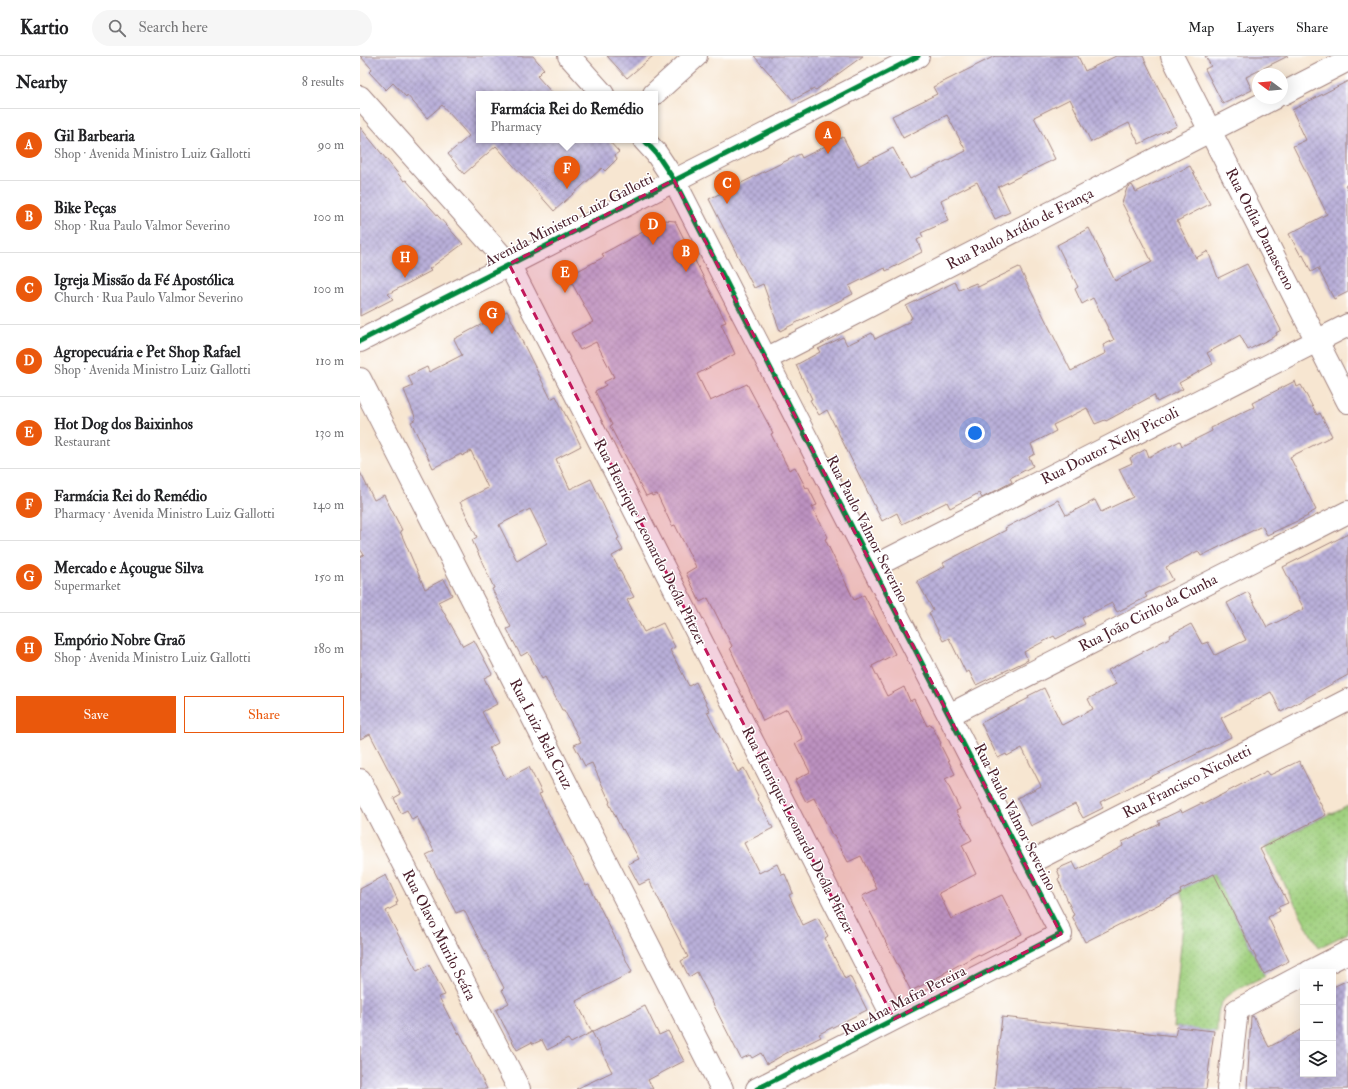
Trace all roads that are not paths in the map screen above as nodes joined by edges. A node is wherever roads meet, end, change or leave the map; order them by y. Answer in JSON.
{"nodes":[{"id":1,"x":569,"y":56,"type":"edge"},
{"id":2,"x":696,"y":56,"type":"edge"},
{"id":3,"x":918,"y":56,"type":"edge"},
{"id":4,"x":1172,"y":56,"type":"edge"},
{"id":5,"x":1348,"y":60,"type":"edge"},
{"id":6,"x":600,"y":91,"type":"edge"},
{"id":7,"x":657,"y":91,"type":"edge"},
{"id":8,"x":1288,"y":91,"type":"edge"},
{"id":9,"x":360,"y":96,"type":"edge"},
{"id":10,"x":1262,"y":104,"type":"edge"},
{"id":11,"x":1210,"y":131,"type":"junction"},
{"id":12,"x":647,"y":143,"type":"edge"},
{"id":13,"x":674,"y":180,"type":"junction"},
{"id":14,"x":508,"y":264,"type":"junction"},
{"id":15,"x":1348,"y":325,"type":"edge"},
{"id":16,"x":360,"y":341,"type":"edge"},
{"id":17,"x":1317,"y":341,"type":"junction"},
{"id":18,"x":766,"y":359,"type":"junction"},
{"id":19,"x":360,"y":379,"type":"edge"},
{"id":20,"x":1348,"y":402,"type":"edge"},
{"id":21,"x":1348,"y":512,"type":"edge"},
{"id":22,"x":873,"y":567,"type":"junction"},
{"id":23,"x":1348,"y":700,"type":"edge"},
{"id":24,"x":949,"y":715,"type":"junction"},
{"id":25,"x":360,"y":780,"type":"edge"},
{"id":26,"x":1026,"y":865,"type":"junction"},
{"id":27,"x":1061,"y":934,"type":"joint"},
{"id":28,"x":1348,"y":952,"type":"edge"},
{"id":29,"x":1315,"y":969,"type":"edge"},
{"id":30,"x":1300,"y":977,"type":"edge"},
{"id":31,"x":894,"y":1019,"type":"junction"},
{"id":32,"x":519,"y":1089,"type":"edge"},
{"id":33,"x":722,"y":1089,"type":"edge"},
{"id":34,"x":757,"y":1089,"type":"edge"},
{"id":35,"x":1228,"y":1089,"type":"edge"}],
"edges":[{"from":1,"to":6,"type":"street"},
{"from":2,"to":7,"type":"street"},
{"from":3,"to":13,"type":"street","name":"Avenida Ministro Luiz Gallotti"},
{"from":4,"to":11,"type":"street","name":"Rua Otília Damasceno"},
{"from":5,"to":8,"type":"street"},
{"from":9,"to":14,"type":"street","name":"Rua Henrique Leonardo Deóla Pfitzer"},
{"from":10,"to":11,"type":"street","name":"Rua Paulo Arídio de França"},
{"from":11,"to":17,"type":"street","name":"Rua Otília Damasceno"},
{"from":11,"to":18,"type":"street","name":"Rua Paulo Arídio de França"},
{"from":12,"to":13,"type":"street","name":"Rua Paulo Valmor Severino"},
{"from":13,"to":14,"type":"street","name":"Avenida Ministro Luiz Gallotti"},
{"from":13,"to":18,"type":"street","name":"Rua Paulo Valmor Severino"},
{"from":14,"to":16,"type":"street","name":"Avenida Ministro Luiz Gallotti"},
{"from":14,"to":31,"type":"street","name":"Rua Henrique Leonardo Deóla Pfitzer"},
{"from":15,"to":17,"type":"street","name":"Rua Doutor Nelly Piccoli"},
{"from":17,"to":20,"type":"street","name":"Rua Otília Damasceno"},
{"from":17,"to":22,"type":"street","name":"Rua Doutor Nelly Piccoli"},
{"from":18,"to":22,"type":"street","name":"Rua Paulo Valmor Severino"},
{"from":19,"to":33,"type":"street","name":"Rua Luiz Bela Cruz"},
{"from":21,"to":24,"type":"street","name":"Rua João Cirilo da Cunha"},
{"from":22,"to":24,"type":"street","name":"Rua Paulo Valmor Severino"},
{"from":23,"to":26,"type":"street","name":"Rua Francisco Nicoletti"},
{"from":24,"to":26,"type":"street","name":"Rua Paulo Valmor Severino"},
{"from":25,"to":32,"type":"street","name":"Rua Olavo Murilo Seára"},
{"from":26,"to":27,"type":"street","name":"Rua Paulo Valmor Severino"},
{"from":27,"to":31,"type":"street","name":"Rua Ana Mafra Pereira"},
{"from":28,"to":29,"type":"street"},
{"from":30,"to":35,"type":"street"},
{"from":31,"to":34,"type":"street","name":"Rua Ana Mafra Pereira"}]}
